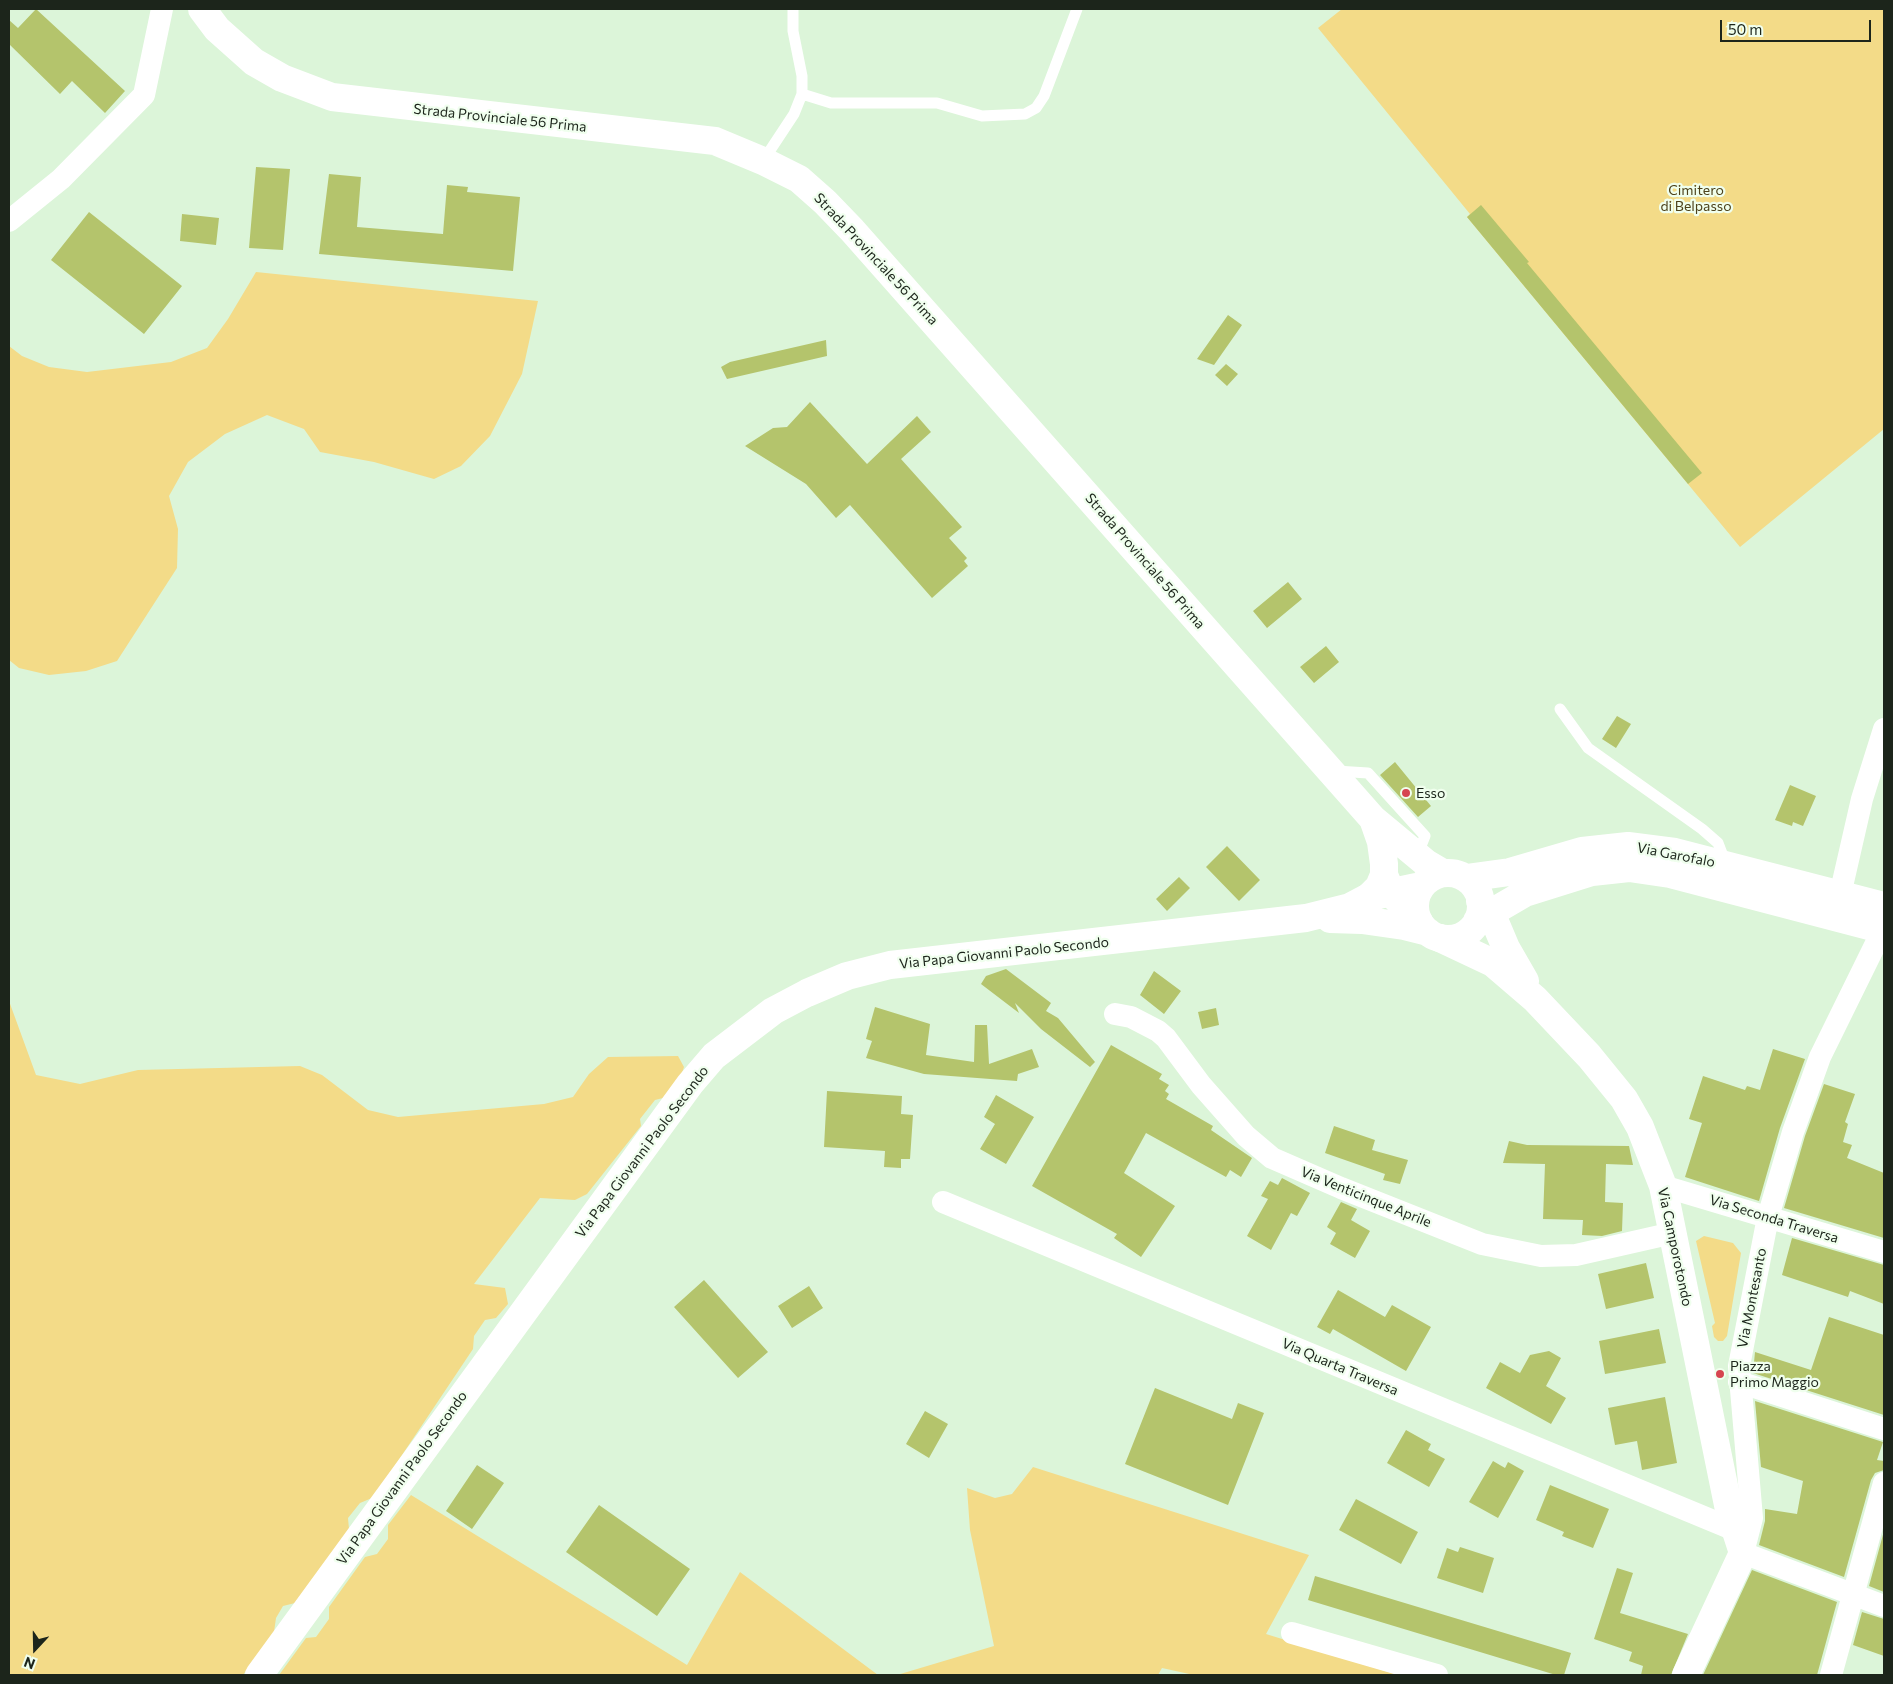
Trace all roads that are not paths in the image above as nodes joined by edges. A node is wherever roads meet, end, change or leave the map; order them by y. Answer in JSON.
{"nodes":[{"id":1,"x":162,"y":9,"type":"edge"},
{"id":2,"x":202,"y":9,"type":"edge"},
{"id":3,"x":793,"y":9,"type":"edge"},
{"id":4,"x":1077,"y":9,"type":"edge"},
{"id":5,"x":802,"y":94,"type":"junction"},
{"id":6,"x":763,"y":161,"type":"junction"},
{"id":7,"x":9,"y":220,"type":"edge"},
{"id":8,"x":1560,"y":709,"type":"dead end"},
{"id":9,"x":1884,"y":729,"type":"edge"},
{"id":10,"x":1330,"y":771,"type":"junction"},
{"id":11,"x":1373,"y":819,"type":"junction"},
{"id":12,"x":1417,"y":856,"type":"junction"},
{"id":13,"x":1727,"y":865,"type":"junction"},
{"id":14,"x":1443,"y":879,"type":"junction"},
{"id":15,"x":1382,"y":889,"type":"junction"},
{"id":16,"x":1524,"y":893,"type":"junction"},
{"id":17,"x":1840,"y":895,"type":"junction"},
{"id":18,"x":1482,"y":911,"type":"junction"},
{"id":19,"x":1306,"y":918,"type":"junction"},
{"id":20,"x":1884,"y":922,"type":"edge"},
{"id":21,"x":1429,"y":931,"type":"junction"},
{"id":22,"x":1506,"y":948,"type":"junction"},
{"id":23,"x":1535,"y":999,"type":"junction"},
{"id":24,"x":1115,"y":1014,"type":"dead end"},
{"id":25,"x":1664,"y":1186,"type":"junction"},
{"id":26,"x":944,"y":1202,"type":"dead end"},
{"id":27,"x":1768,"y":1217,"type":"junction"},
{"id":28,"x":1673,"y":1233,"type":"junction"},
{"id":29,"x":1884,"y":1252,"type":"edge"},
{"id":30,"x":1739,"y":1382,"type":"junction"},
{"id":31,"x":1884,"y":1429,"type":"edge"},
{"id":32,"x":1884,"y":1484,"type":"edge"},
{"id":33,"x":1742,"y":1540,"type":"junction"},
{"id":34,"x":1853,"y":1594,"type":"junction"},
{"id":35,"x":1884,"y":1606,"type":"edge"},
{"id":36,"x":1292,"y":1633,"type":"dead end"},
{"id":37,"x":259,"y":1675,"type":"edge"},
{"id":38,"x":1437,"y":1675,"type":"edge"},
{"id":39,"x":1686,"y":1675,"type":"edge"},
{"id":40,"x":1831,"y":1675,"type":"edge"}],
"edges":[{"from":1,"to":7,"type":"street"},
{"from":2,"to":6,"type":"street","name":"Strada Provinciale 56 Prima"},
{"from":3,"to":5,"type":"lane"},
{"from":4,"to":5,"type":"lane"},
{"from":5,"to":6,"type":"lane"},
{"from":6,"to":10,"type":"street","name":"Strada Provinciale 56 Prima"},
{"from":8,"to":13,"type":"lane"},
{"from":9,"to":17,"type":"street"},
{"from":10,"to":11,"type":"street","name":"Strada Provinciale 56 Prima"},
{"from":10,"to":12,"type":"lane"},
{"from":11,"to":12,"type":"street"},
{"from":11,"to":15,"type":"street"},
{"from":12,"to":14,"type":"street"},
{"from":13,"to":14,"type":"street","name":"Via Garofalo"},
{"from":13,"to":17,"type":"street","name":"Via Garofalo"},
{"from":14,"to":15,"type":"street","name":"Via Garofalo"},
{"from":14,"to":18,"type":"street"},
{"from":14,"to":21,"type":"street"},
{"from":15,"to":19,"type":"street","name":"Via Garofalo"},
{"from":15,"to":21,"type":"street"},
{"from":16,"to":18,"type":"street","name":"Via Garofalo"},
{"from":16,"to":20,"type":"street","name":"Via Garofalo"},
{"from":16,"to":22,"type":"street"},
{"from":17,"to":20,"type":"street","name":"Via Garofalo"},
{"from":18,"to":21,"type":"street"},
{"from":18,"to":22,"type":"street"},
{"from":19,"to":21,"type":"street"},
{"from":19,"to":37,"type":"street","name":"Via Papa Giovanni Paolo Secondo"},
{"from":20,"to":27,"type":"street","name":"Via Montesanto"},
{"from":21,"to":23,"type":"street"},
{"from":22,"to":23,"type":"street"},
{"from":23,"to":25,"type":"street","name":"Via Camporotondo"},
{"from":24,"to":28,"type":"street","name":"Via Venticinque Aprile"},
{"from":25,"to":27,"type":"street","name":"Via Seconda Traversa"},
{"from":25,"to":28,"type":"street","name":"Via Camporotondo"},
{"from":26,"to":33,"type":"street","name":"Via Quarta Traversa"},
{"from":27,"to":29,"type":"street","name":"Via Seconda Traversa"},
{"from":27,"to":30,"type":"street","name":"Via Montesanto"},
{"from":28,"to":33,"type":"street","name":"Via Camporotondo"},
{"from":30,"to":31,"type":"street"},
{"from":30,"to":33,"type":"street","name":"Via Montesanto"},
{"from":32,"to":34,"type":"street"},
{"from":33,"to":34,"type":"street","name":"Via Quarta Traversa"},
{"from":33,"to":39,"type":"street","name":"Via Montesanto"},
{"from":34,"to":35,"type":"street","name":"Via Quarta Traversa"},
{"from":34,"to":40,"type":"street"},
{"from":36,"to":38,"type":"street"}]}
